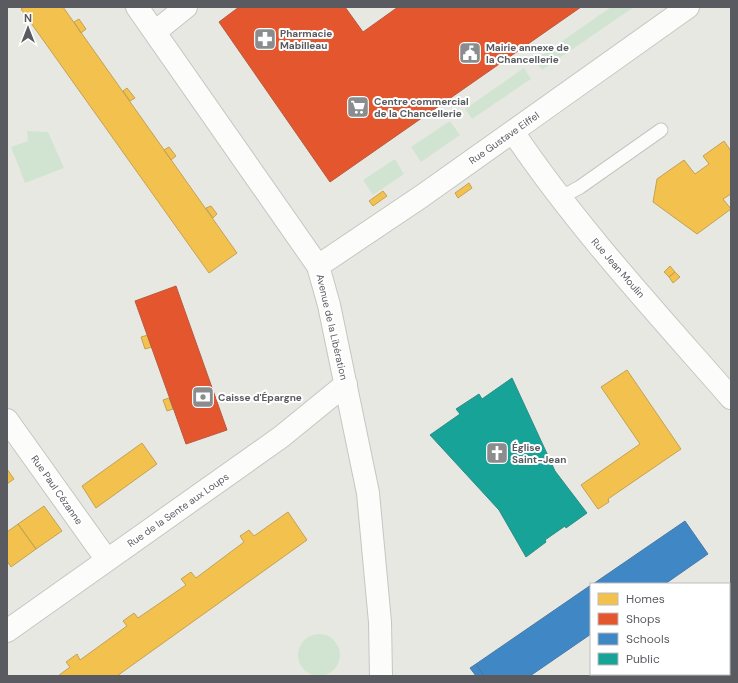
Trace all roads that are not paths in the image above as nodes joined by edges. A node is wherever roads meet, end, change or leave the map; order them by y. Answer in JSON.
{"nodes":[{"id":1,"x":137,"y":7,"type":"edge"},
{"id":2,"x":186,"y":7,"type":"edge"},
{"id":3,"x":688,"y":7,"type":"edge"},
{"id":4,"x":155,"y":32,"type":"junction"},
{"id":5,"x":661,"y":130,"type":"dead end"},
{"id":6,"x":513,"y":132,"type":"junction"},
{"id":7,"x":560,"y":198,"type":"junction"},
{"id":8,"x":318,"y":266,"type":"junction"},
{"id":9,"x":346,"y":384,"type":"junction"},
{"id":10,"x":731,"y":398,"type":"edge"},
{"id":11,"x":7,"y":420,"type":"edge"},
{"id":12,"x":107,"y":560,"type":"junction"},
{"id":13,"x":7,"y":631,"type":"edge"},
{"id":14,"x":381,"y":676,"type":"edge"}],
"edges":[{"from":1,"to":4,"type":"street","name":"Avenue de la Libération"},
{"from":2,"to":4,"type":"street"},
{"from":3,"to":6,"type":"street","name":"Rue Gustave Eiffel"},
{"from":4,"to":8,"type":"street","name":"Avenue de la Libération"},
{"from":5,"to":7,"type":"lane"},
{"from":6,"to":7,"type":"street","name":"Rue Jean Moulin"},
{"from":6,"to":8,"type":"street","name":"Rue Gustave Eiffel"},
{"from":7,"to":10,"type":"street","name":"Rue Jean Moulin"},
{"from":8,"to":9,"type":"street","name":"Avenue de la Libération"},
{"from":9,"to":12,"type":"street","name":"Rue de la Sente aux Loups"},
{"from":9,"to":14,"type":"street","name":"Avenue de la Libération"},
{"from":11,"to":12,"type":"street","name":"Rue Paul Cézanne"},
{"from":12,"to":13,"type":"street","name":"Rue de la Sente aux Loups"}]}
